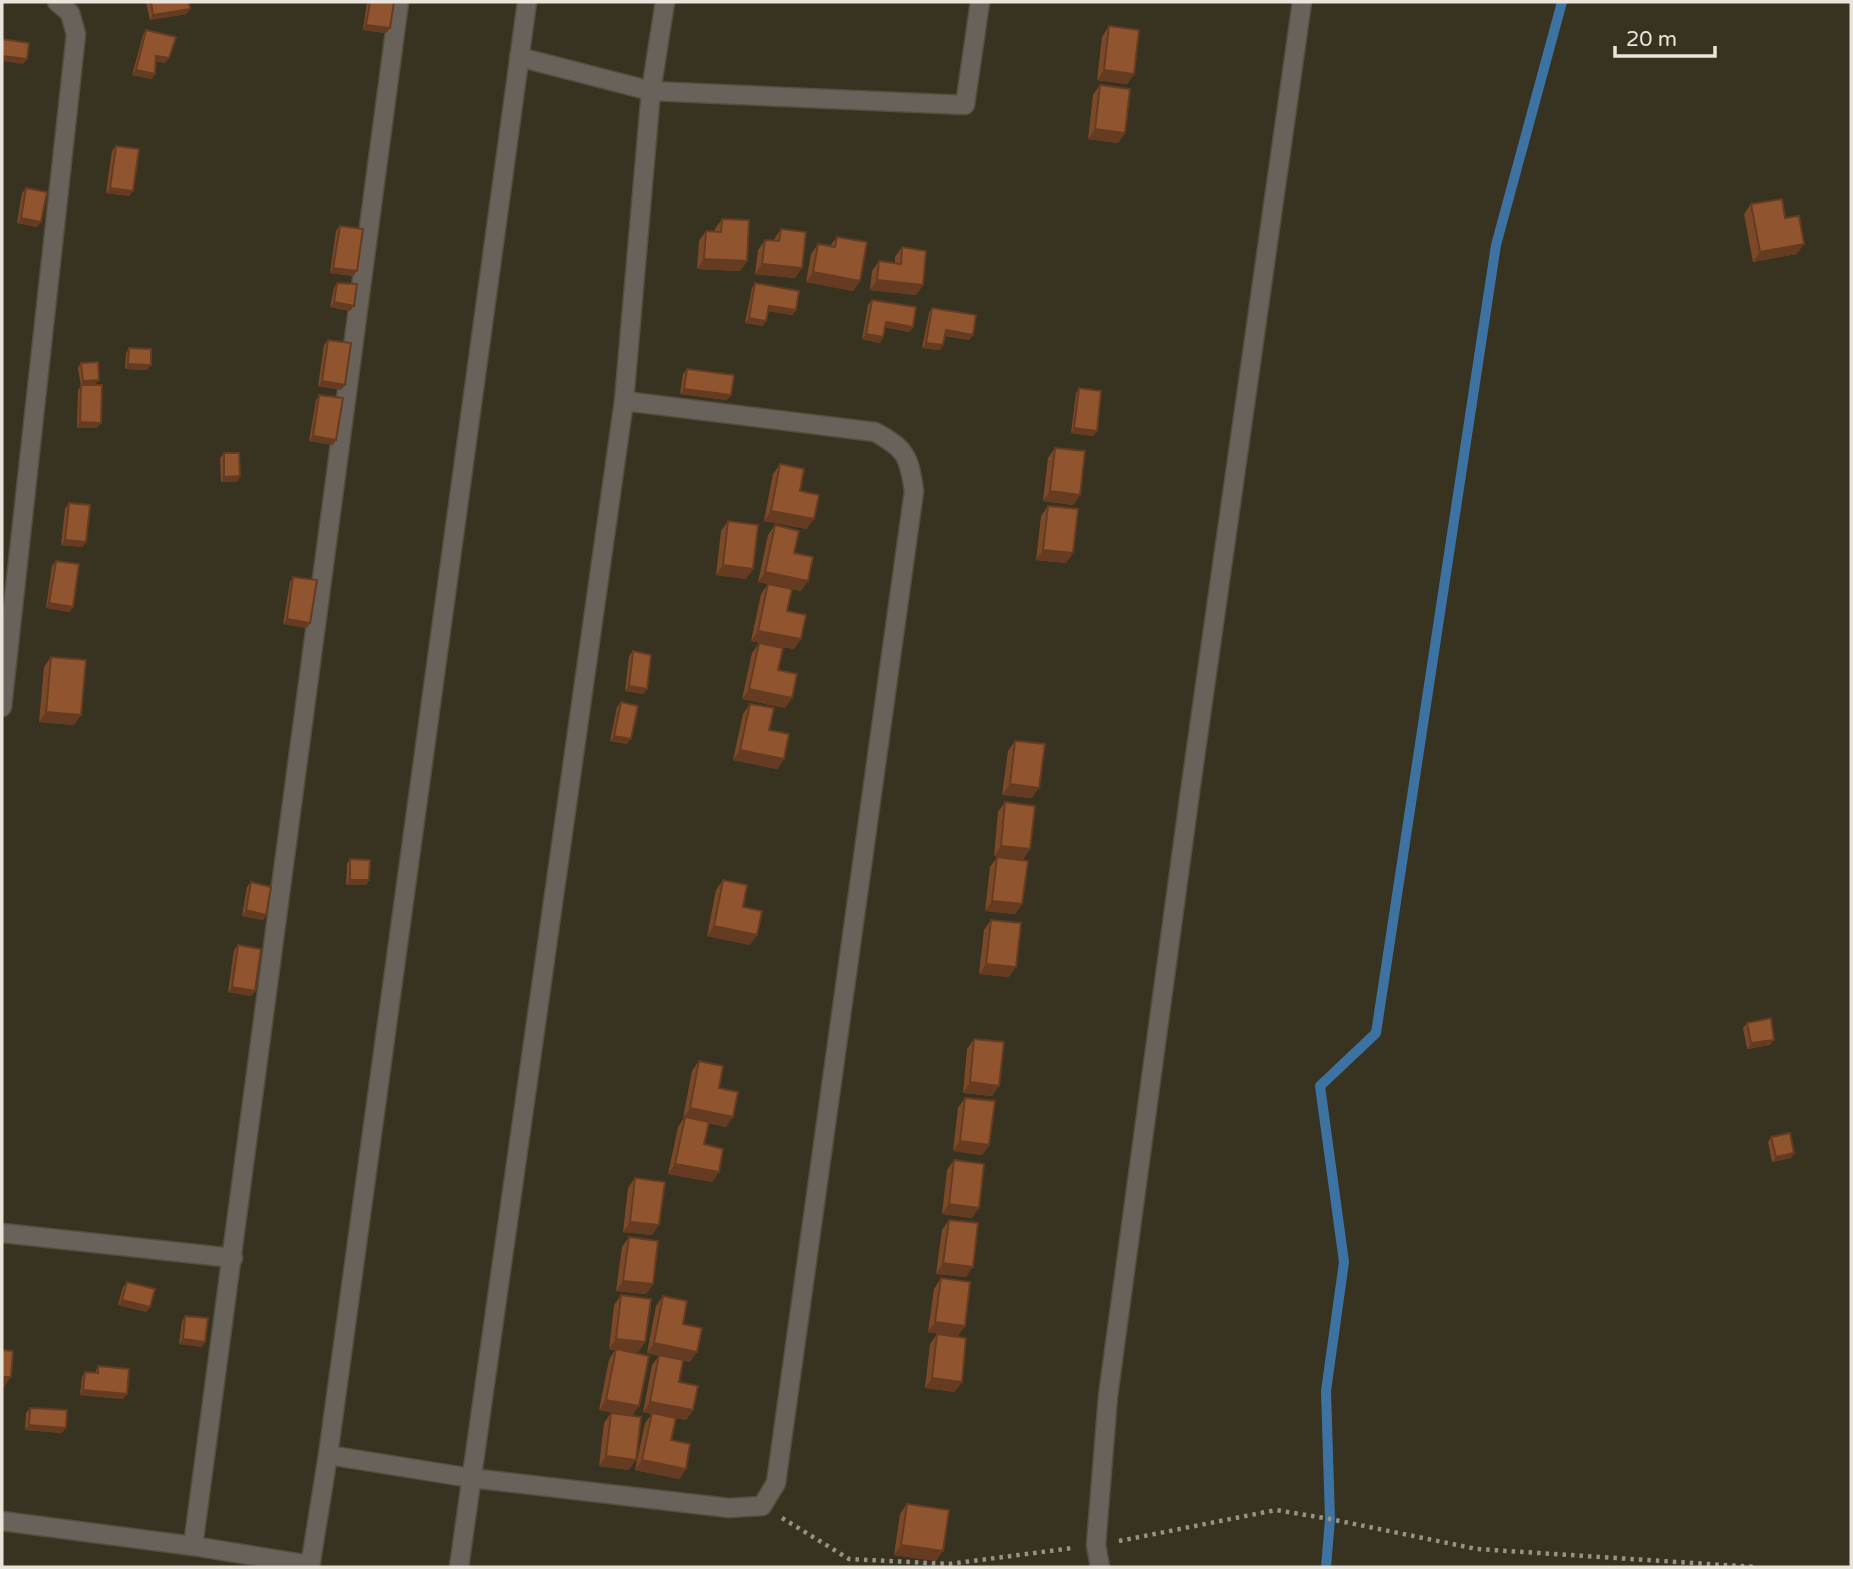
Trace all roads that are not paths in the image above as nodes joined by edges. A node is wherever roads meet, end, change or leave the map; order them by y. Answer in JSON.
{"nodes":[{"id":1,"x":57,"y":2,"type":"edge"},
{"id":2,"x":399,"y":2,"type":"edge"},
{"id":3,"x":527,"y":2,"type":"edge"},
{"id":4,"x":665,"y":2,"type":"edge"},
{"id":5,"x":980,"y":2,"type":"edge"},
{"id":6,"x":1302,"y":2,"type":"edge"},
{"id":7,"x":519,"y":57,"type":"junction"},
{"id":8,"x":651,"y":91,"type":"junction"},
{"id":9,"x":624,"y":401,"type":"junction"},
{"id":10,"x":2,"y":707,"type":"edge"},
{"id":11,"x":2,"y":1233,"type":"edge"},
{"id":12,"x":233,"y":1258,"type":"junction"},
{"id":13,"x":328,"y":1455,"type":"junction"},
{"id":14,"x":471,"y":1478,"type":"junction"},
{"id":15,"x":2,"y":1521,"type":"edge"},
{"id":16,"x":193,"y":1546,"type":"junction"},
{"id":17,"x":310,"y":1566,"type":"edge"},
{"id":18,"x":459,"y":1567,"type":"edge"},
{"id":19,"x":1100,"y":1567,"type":"edge"}],
"edges":[{"from":1,"to":10,"type":"street"},
{"from":2,"to":12,"type":"street"},
{"from":3,"to":7,"type":"street"},
{"from":4,"to":8,"type":"street"},
{"from":5,"to":8,"type":"street"},
{"from":6,"to":19,"type":"street"},
{"from":7,"to":8,"type":"street"},
{"from":7,"to":13,"type":"street"},
{"from":8,"to":9,"type":"street"},
{"from":9,"to":14,"type":"street"},
{"from":9,"to":14,"type":"street"},
{"from":11,"to":12,"type":"street"},
{"from":12,"to":16,"type":"street"},
{"from":13,"to":14,"type":"street"},
{"from":13,"to":17,"type":"street"},
{"from":14,"to":18,"type":"street"},
{"from":15,"to":16,"type":"street"},
{"from":16,"to":17,"type":"street"}]}
